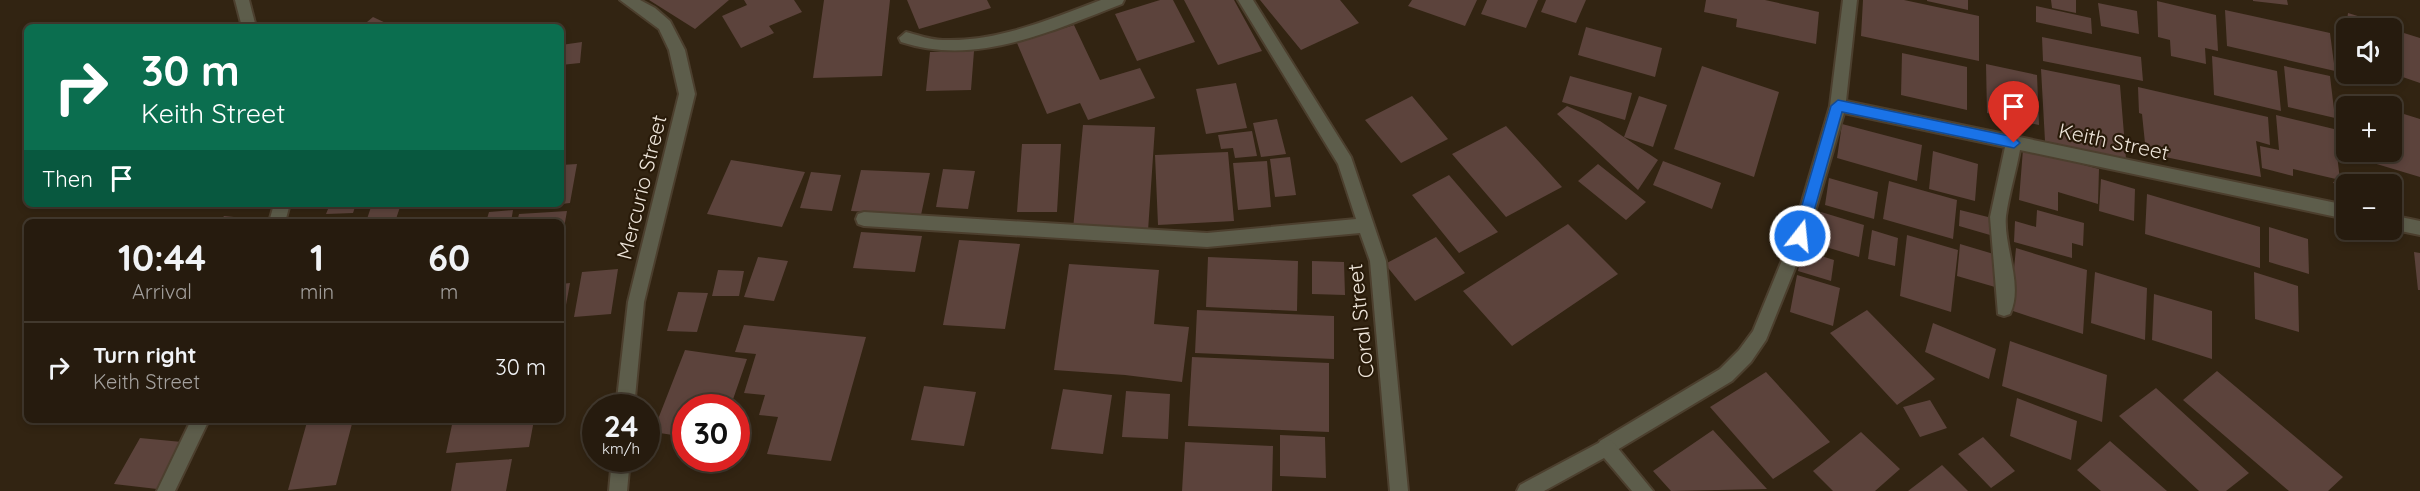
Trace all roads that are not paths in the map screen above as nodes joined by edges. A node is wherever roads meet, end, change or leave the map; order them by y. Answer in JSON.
{"nodes":[{"id":1,"x":242,"y":0,"type":"edge"},
{"id":2,"x":627,"y":0,"type":"edge"},
{"id":3,"x":1117,"y":0,"type":"edge"},
{"id":4,"x":1245,"y":0,"type":"edge"},
{"id":5,"x":1850,"y":0,"type":"edge"},
{"id":6,"x":248,"y":24,"type":"edge"},
{"id":7,"x":906,"y":38,"type":"dead end"},
{"id":8,"x":1838,"y":106,"type":"junction"},
{"id":9,"x":2014,"y":143,"type":"junction"},
{"id":10,"x":2336,"y":210,"type":"edge"},
{"id":11,"x":864,"y":219,"type":"dead end"},
{"id":12,"x":2402,"y":224,"type":"edge"},
{"id":13,"x":1367,"y":225,"type":"junction"},
{"id":14,"x":2420,"y":228,"type":"edge"},
{"id":15,"x":2004,"y":309,"type":"dead end"},
{"id":16,"x":626,"y":394,"type":"edge"},
{"id":17,"x":199,"y":423,"type":"edge"},
{"id":18,"x":1606,"y":447,"type":"junction"},
{"id":19,"x":620,"y":472,"type":"edge"},
{"id":20,"x":166,"y":491,"type":"edge"},
{"id":21,"x":618,"y":491,"type":"edge"},
{"id":22,"x":1399,"y":491,"type":"edge"},
{"id":23,"x":1526,"y":491,"type":"edge"},
{"id":24,"x":1644,"y":491,"type":"edge"}],
"edges":[{"from":1,"to":6,"type":"street"},
{"from":2,"to":16,"type":"street","name":"Mercurio Street"},
{"from":3,"to":7,"type":"street"},
{"from":4,"to":13,"type":"street","name":"Coral Street"},
{"from":5,"to":8,"type":"street"},
{"from":8,"to":9,"type":"street","name":"Keith Street"},
{"from":8,"to":18,"type":"street"},
{"from":9,"to":10,"type":"street","name":"Keith Street"},
{"from":9,"to":15,"type":"street"},
{"from":11,"to":13,"type":"street"},
{"from":12,"to":14,"type":"street"},
{"from":13,"to":22,"type":"street","name":"Coral Street"},
{"from":17,"to":20,"type":"street"},
{"from":18,"to":23,"type":"street"},
{"from":18,"to":24,"type":"street"},
{"from":19,"to":21,"type":"street"}]}
